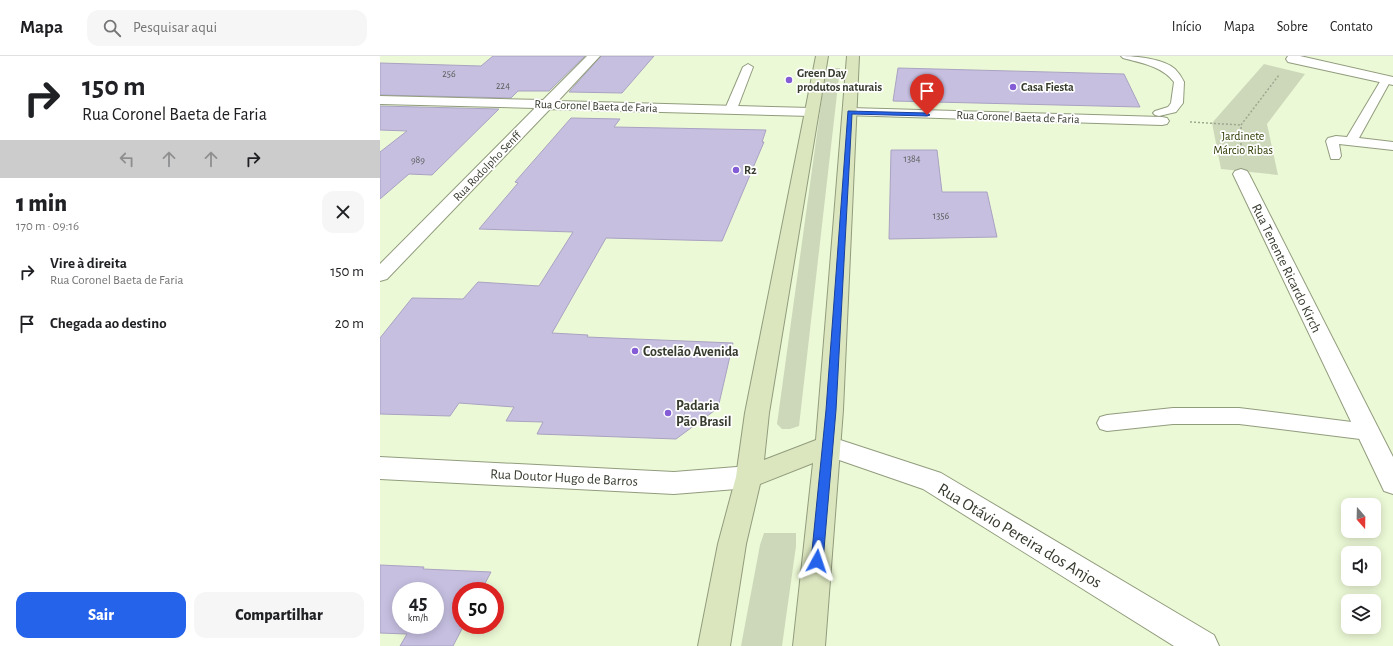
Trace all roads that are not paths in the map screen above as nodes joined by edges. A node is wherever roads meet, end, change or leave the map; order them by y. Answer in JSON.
{"nodes":[{"id":1,"x":594,"y":56,"type":"edge"},
{"id":2,"x":822,"y":56,"type":"edge"},
{"id":3,"x":853,"y":56,"type":"edge"},
{"id":4,"x":1126,"y":56,"type":"edge"},
{"id":5,"x":1293,"y":57,"type":"edge"},
{"id":6,"x":748,"y":68,"type":"dead end"},
{"id":7,"x":1389,"y":81,"type":"edge"},
{"id":8,"x":380,"y":100,"type":"edge"},
{"id":9,"x":547,"y":104,"type":"junction"},
{"id":10,"x":731,"y":109,"type":"junction"},
{"id":11,"x":812,"y":112,"type":"junction"},
{"id":12,"x":850,"y":112,"type":"junction"},
{"id":13,"x":1160,"y":117,"type":"joint"},
{"id":14,"x":1352,"y":141,"type":"junction"},
{"id":15,"x":1393,"y":146,"type":"edge"},
{"id":16,"x":1335,"y":156,"type":"dead end"},
{"id":17,"x":1241,"y":174,"type":"road end"},
{"id":18,"x":380,"y":275,"type":"edge"},
{"id":19,"x":1107,"y":423,"type":"dead end"},
{"id":20,"x":1368,"y":432,"type":"junction"},
{"id":21,"x":828,"y":446,"type":"junction"},
{"id":22,"x":380,"y":468,"type":"edge"},
{"id":23,"x":749,"y":477,"type":"junction"},
{"id":24,"x":1393,"y":483,"type":"edge"},
{"id":25,"x":714,"y":646,"type":"edge"},
{"id":26,"x":809,"y":646,"type":"edge"},
{"id":27,"x":1203,"y":646,"type":"edge"}],
"edges":[{"from":1,"to":9,"type":"street","name":"Rua Rodolpho Senff"},
{"from":2,"to":11,"type":"main road"},
{"from":3,"to":12,"type":"main road"},
{"from":4,"to":13,"type":"lane"},
{"from":5,"to":7,"type":"street"},
{"from":6,"to":10,"type":"lane"},
{"from":7,"to":14,"type":"lane"},
{"from":8,"to":9,"type":"street","name":"Rua Coronel Baeta de Faria"},
{"from":9,"to":10,"type":"street","name":"Rua Coronel Baeta de Faria"},
{"from":9,"to":18,"type":"street","name":"Rua Rodolpho Senff"},
{"from":10,"to":11,"type":"street","name":"Rua Coronel Baeta de Faria"},
{"from":11,"to":23,"type":"main road"},
{"from":12,"to":13,"type":"street","name":"Rua Coronel Baeta de Faria"},
{"from":12,"to":21,"type":"main road"},
{"from":14,"to":15,"type":"lane"},
{"from":14,"to":16,"type":"lane"},
{"from":17,"to":20,"type":"street","name":"Rua Tenente Ricardo Kirch"},
{"from":19,"to":20,"type":"lane"},
{"from":20,"to":24,"type":"street","name":"Rua Tenente Ricardo Kirch"},
{"from":21,"to":23,"type":"main road"},
{"from":21,"to":26,"type":"main road"},
{"from":21,"to":27,"type":"street","name":"Rua Otávio Pereira dos Anjos"},
{"from":22,"to":23,"type":"street","name":"Rua Doutor Hugo de Barros"},
{"from":23,"to":25,"type":"main road"}]}
